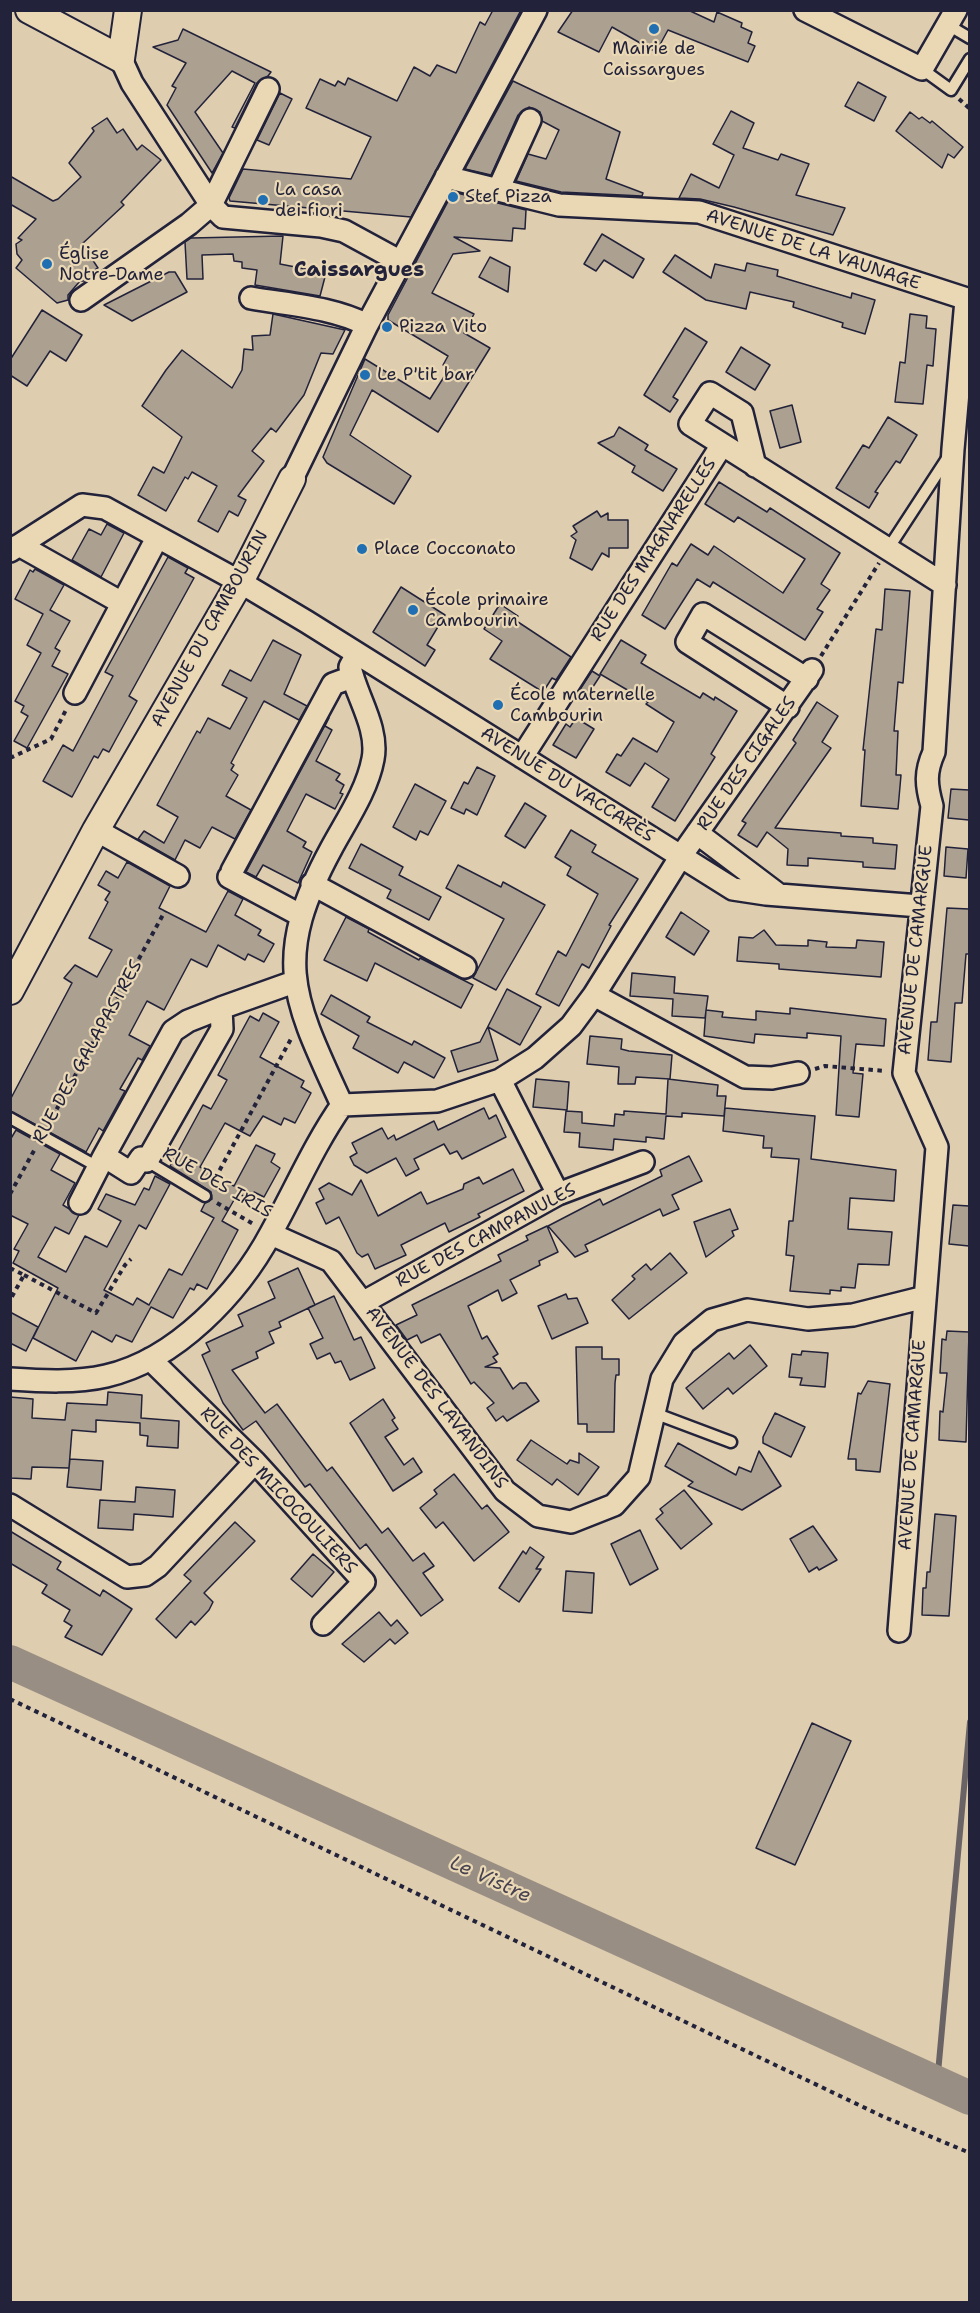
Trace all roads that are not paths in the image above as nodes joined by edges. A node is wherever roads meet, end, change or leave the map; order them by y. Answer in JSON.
{"nodes":[{"id":1,"x":29,"y":10,"type":"edge"},
{"id":2,"x":128,"y":10,"type":"edge"},
{"id":3,"x":536,"y":10,"type":"edge"},
{"id":4,"x":805,"y":10,"type":"edge"},
{"id":5,"x":952,"y":18,"type":"edge"},
{"id":6,"x":969,"y":38,"type":"edge"},
{"id":7,"x":121,"y":59,"type":"junction"},
{"id":8,"x":969,"y":59,"type":"edge"},
{"id":9,"x":922,"y":69,"type":"junction"},
{"id":10,"x":268,"y":89,"type":"dead end"},
{"id":11,"x":530,"y":120,"type":"dead end"},
{"id":12,"x":446,"y":177,"type":"junction"},
{"id":13,"x":498,"y":190,"type":"junction"},
{"id":14,"x":211,"y":205,"type":"junction"},
{"id":15,"x":401,"y":262,"type":"junction"},
{"id":16,"x":251,"y":298,"type":"dead end"},
{"id":17,"x":81,"y":300,"type":"dead end"},
{"id":18,"x":968,"y":300,"type":"edge"},
{"id":19,"x":367,"y":325,"type":"junction"},
{"id":20,"x":722,"y":445,"type":"junction"},
{"id":21,"x":953,"y":449,"type":"junction"},
{"id":22,"x":755,"y":466,"type":"junction"},
{"id":23,"x":291,"y":479,"type":"joint"},
{"id":24,"x":158,"y":538,"type":"junction"},
{"id":25,"x":15,"y":548,"type":"edge"},
{"id":26,"x":884,"y":554,"type":"junction"},
{"id":27,"x":240,"y":582,"type":"junction"},
{"id":28,"x":945,"y":585,"type":"junction"},
{"id":29,"x":123,"y":603,"type":"junction"},
{"id":30,"x":357,"y":654,"type":"junction"},
{"id":31,"x":352,"y":677,"type":"junction"},
{"id":32,"x":75,"y":693,"type":"road end"},
{"id":33,"x":788,"y":707,"type":"junction"},
{"id":34,"x":522,"y":757,"type":"junction"},
{"id":35,"x":96,"y":830,"type":"junction"},
{"id":36,"x":698,"y":833,"type":"junction"},
{"id":37,"x":681,"y":856,"type":"junction"},
{"id":38,"x":178,"y":876,"type":"dead end"},
{"id":39,"x":312,"y":884,"type":"junction"},
{"id":40,"x":779,"y":895,"type":"junction"},
{"id":41,"x":920,"y":906,"type":"junction"},
{"id":42,"x":300,"y":915,"type":"junction"},
{"id":43,"x":465,"y":967,"type":"dead end"},
{"id":44,"x":294,"y":982,"type":"junction"},
{"id":45,"x":10,"y":991,"type":"edge"},
{"id":46,"x":594,"y":995,"type":"junction"},
{"id":47,"x":221,"y":1008,"type":"junction"},
{"id":48,"x":798,"y":1073,"type":"road end"},
{"id":49,"x":500,"y":1080,"type":"junction"},
{"id":50,"x":342,"y":1105,"type":"junction"},
{"id":51,"x":10,"y":1118,"type":"edge"},
{"id":52,"x":147,"y":1161,"type":"junction"},
{"id":53,"x":101,"y":1162,"type":"junction"},
{"id":54,"x":643,"y":1162,"type":"dead end"},
{"id":55,"x":558,"y":1194,"type":"junction"},
{"id":56,"x":205,"y":1196,"type":"road end"},
{"id":57,"x":80,"y":1203,"type":"dead end"},
{"id":58,"x":271,"y":1234,"type":"junction"},
{"id":59,"x":925,"y":1297,"type":"junction"},
{"id":60,"x":364,"y":1302,"type":"junction"},
{"id":61,"x":150,"y":1359,"type":"junction"},
{"id":62,"x":10,"y":1379,"type":"edge"},
{"id":63,"x":654,"y":1413,"type":"junction"},
{"id":64,"x":731,"y":1442,"type":"dead end"},
{"id":65,"x":255,"y":1462,"type":"junction"},
{"id":66,"x":10,"y":1505,"type":"edge"},
{"id":67,"x":323,"y":1624,"type":"dead end"},
{"id":68,"x":898,"y":1631,"type":"dead end"}],
"edges":[{"from":1,"to":7,"type":"street"},
{"from":2,"to":7,"type":"street"},
{"from":3,"to":12,"type":"street","name":"AVENUE DU CAMBOURIN"},
{"from":4,"to":9,"type":"street"},
{"from":5,"to":6,"type":"lane"},
{"from":5,"to":9,"type":"street"},
{"from":7,"to":14,"type":"street"},
{"from":8,"to":9,"type":"lane"},
{"from":10,"to":14,"type":"street"},
{"from":11,"to":13,"type":"street"},
{"from":12,"to":13,"type":"street","name":"AVENUE DE LA VAUNAGE"},
{"from":12,"to":15,"type":"street","name":"AVENUE DU CAMBOURIN"},
{"from":13,"to":18,"type":"street","name":"AVENUE DE LA VAUNAGE"},
{"from":14,"to":15,"type":"street"},
{"from":14,"to":17,"type":"street"},
{"from":15,"to":19,"type":"street","name":"AVENUE DU CAMBOURIN"},
{"from":16,"to":19,"type":"street"},
{"from":18,"to":21,"type":"street","name":"AVENUE DE CAMARGUE"},
{"from":19,"to":23,"type":"street","name":"AVENUE DU CAMBOURIN"},
{"from":20,"to":22,"type":"street","name":"RUE DES MAGNARELLES"},
{"from":20,"to":22,"type":"street"},
{"from":20,"to":34,"type":"street","name":"RUE DES MAGNARELLES"},
{"from":21,"to":26,"type":"lane"},
{"from":21,"to":28,"type":"street","name":"AVENUE DE CAMARGUE"},
{"from":22,"to":26,"type":"street","name":"RUE DES MAGNARELLES"},
{"from":23,"to":27,"type":"street","name":"AVENUE DU CAMBOURIN"},
{"from":24,"to":25,"type":"street","name":"AVENUE DU VACCARÈS"},
{"from":24,"to":27,"type":"street","name":"AVENUE DU VACCARÈS"},
{"from":24,"to":29,"type":"street"},
{"from":25,"to":29,"type":"street"},
{"from":26,"to":28,"type":"street","name":"RUE DES MAGNARELLES"},
{"from":27,"to":30,"type":"street","name":"AVENUE DU VACCARÈS"},
{"from":27,"to":35,"type":"street","name":"AVENUE DU CAMBOURIN"},
{"from":28,"to":41,"type":"street","name":"AVENUE DE CAMARGUE"},
{"from":29,"to":32,"type":"street"},
{"from":30,"to":31,"type":"street"},
{"from":30,"to":34,"type":"street","name":"AVENUE DU VACCARÈS"},
{"from":31,"to":39,"type":"street"},
{"from":31,"to":42,"type":"street"},
{"from":33,"to":33,"type":"street","name":"RUE DES CIGALES"},
{"from":33,"to":36,"type":"street","name":"RUE DES CIGALES"},
{"from":34,"to":37,"type":"street","name":"AVENUE DU VACCARÈS"},
{"from":35,"to":38,"type":"street"},
{"from":35,"to":45,"type":"street","name":"AVENUE DU CAMBOURIN"},
{"from":36,"to":37,"type":"street","name":"RUE DES CIGALES"},
{"from":36,"to":40,"type":"street"},
{"from":37,"to":40,"type":"street","name":"AVENUE DU VACCARÈS"},
{"from":37,"to":46,"type":"street","name":"RUE DES CIGALES"},
{"from":39,"to":42,"type":"street"},
{"from":39,"to":43,"type":"street"},
{"from":40,"to":41,"type":"street","name":"AVENUE DU VACCARÈS"},
{"from":41,"to":59,"type":"street","name":"AVENUE DE CAMARGUE"},
{"from":42,"to":44,"type":"street"},
{"from":44,"to":47,"type":"street"},
{"from":44,"to":50,"type":"street"},
{"from":46,"to":48,"type":"street"},
{"from":46,"to":49,"type":"street","name":"RUE DES CIGALES"},
{"from":47,"to":52,"type":"street"},
{"from":47,"to":53,"type":"street"},
{"from":49,"to":50,"type":"street","name":"RUE DES CIGALES"},
{"from":49,"to":55,"type":"street"},
{"from":50,"to":58,"type":"street"},
{"from":51,"to":53,"type":"lane"},
{"from":52,"to":53,"type":"street"},
{"from":52,"to":56,"type":"lane","name":"RUE DES IRIS"},
{"from":53,"to":57,"type":"street"},
{"from":54,"to":55,"type":"street","name":"RUE DES CAMPANULES"},
{"from":55,"to":60,"type":"street","name":"RUE DES CAMPANULES"},
{"from":58,"to":60,"type":"street","name":"AVENUE DES LAVANDINS"},
{"from":58,"to":61,"type":"street"},
{"from":59,"to":63,"type":"street","name":"AVENUE DES LAVANDINS"},
{"from":59,"to":68,"type":"street","name":"AVENUE DE CAMARGUE"},
{"from":60,"to":63,"type":"street","name":"AVENUE DES LAVANDINS"},
{"from":61,"to":62,"type":"street"},
{"from":61,"to":65,"type":"street","name":"RUE DES MICOCOULIERS"},
{"from":63,"to":64,"type":"lane"},
{"from":65,"to":66,"type":"street"},
{"from":65,"to":67,"type":"street","name":"RUE DES MICOCOULIERS"}]}
